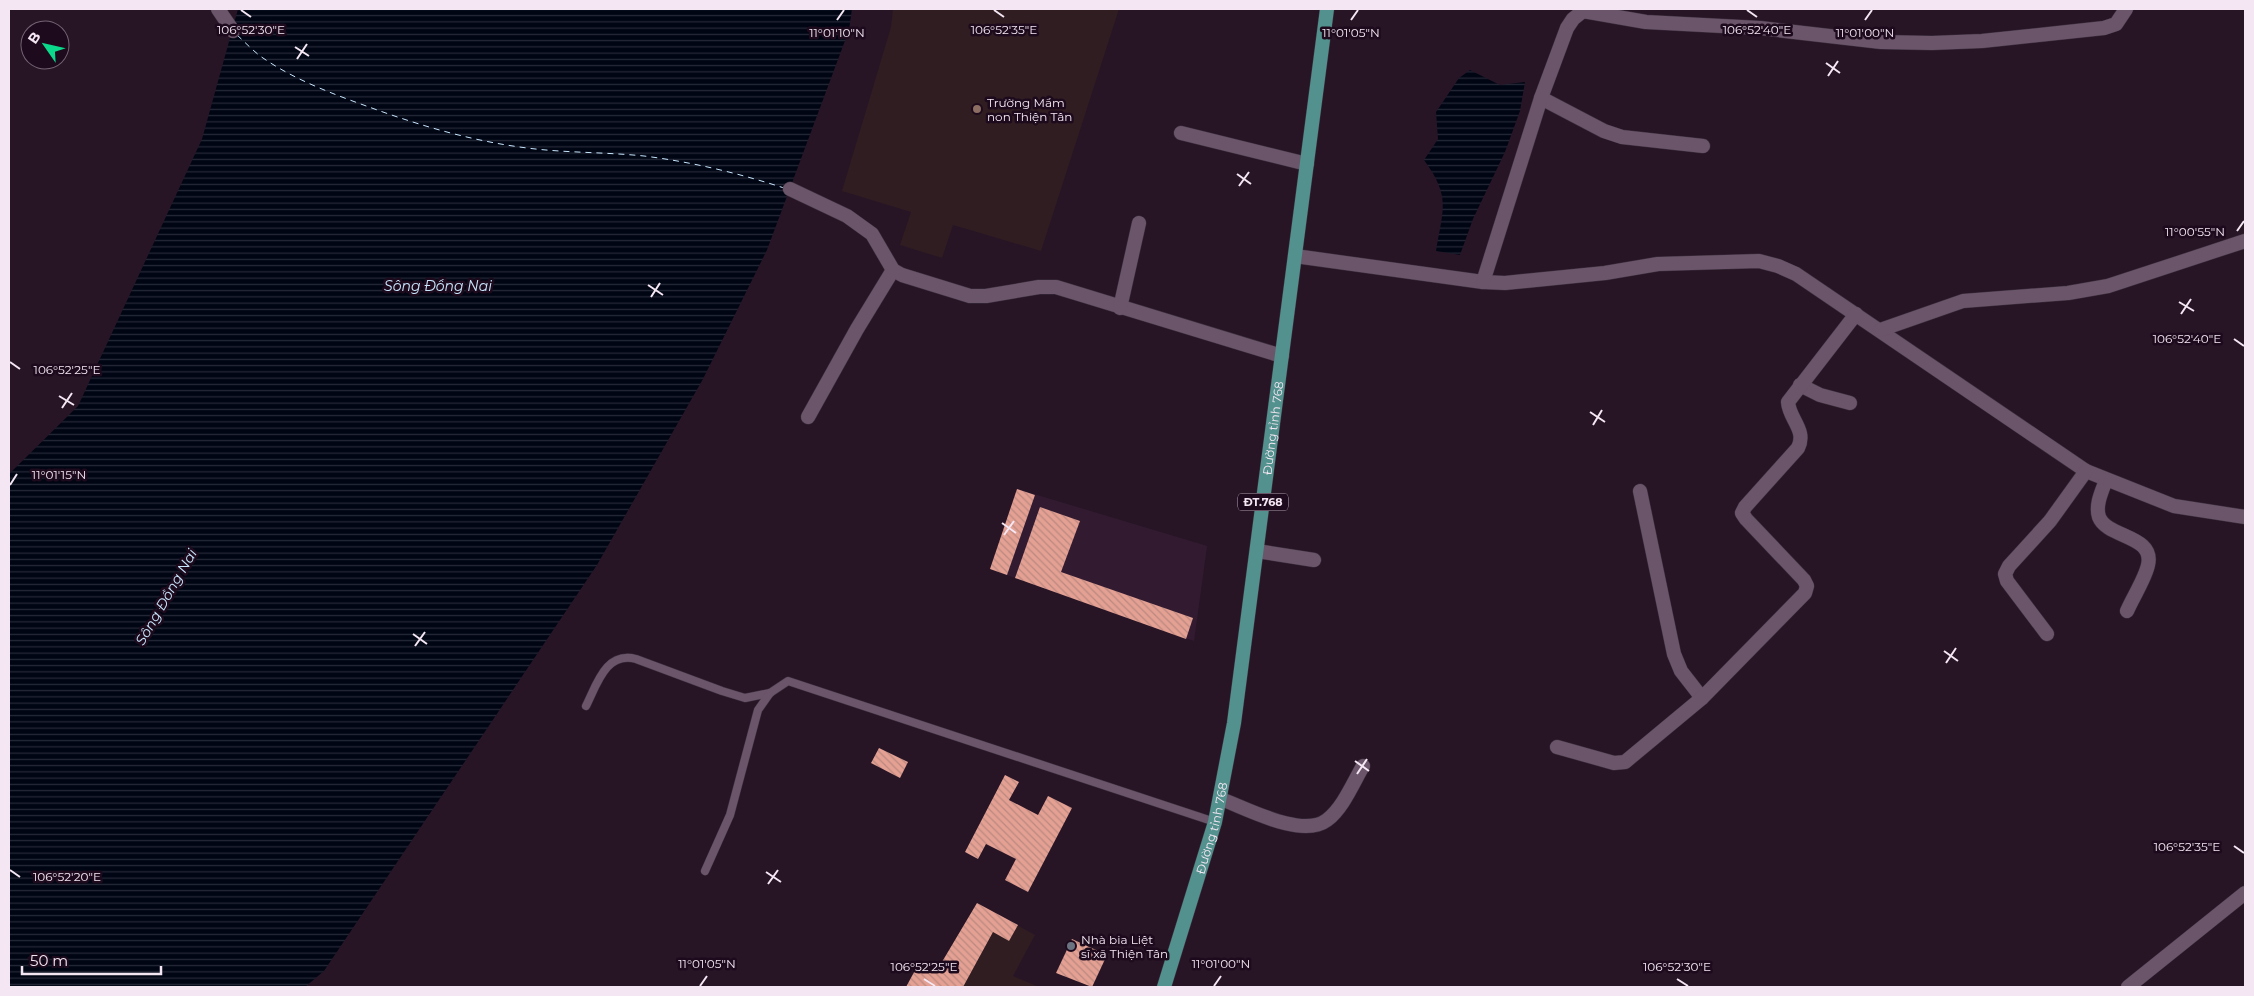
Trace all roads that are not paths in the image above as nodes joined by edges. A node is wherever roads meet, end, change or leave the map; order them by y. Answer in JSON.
{"nodes":[{"id":1,"x":218,"y":9,"type":"edge"},
{"id":2,"x":1327,"y":9,"type":"edge"},
{"id":3,"x":2126,"y":9,"type":"edge"},
{"id":4,"x":1600,"y":11,"type":"edge"},
{"id":5,"x":233,"y":31,"type":"dead end"},
{"id":6,"x":1541,"y":98,"type":"junction"},
{"id":7,"x":1181,"y":133,"type":"dead end"},
{"id":8,"x":1703,"y":146,"type":"dead end"},
{"id":9,"x":1306,"y":164,"type":"junction"},
{"id":10,"x":790,"y":189,"type":"dead end"},
{"id":11,"x":1139,"y":223,"type":"dead end"},
{"id":12,"x":2245,"y":241,"type":"edge"},
{"id":13,"x":1295,"y":256,"type":"junction"},
{"id":14,"x":893,"y":270,"type":"junction"},
{"id":15,"x":1483,"y":282,"type":"junction"},
{"id":16,"x":1120,"y":308,"type":"junction"},
{"id":17,"x":1856,"y":314,"type":"junction"},
{"id":18,"x":1880,"y":330,"type":"junction"},
{"id":19,"x":1282,"y":356,"type":"junction"},
{"id":20,"x":1800,"y":385,"type":"junction"},
{"id":21,"x":1850,"y":403,"type":"dead end"},
{"id":22,"x":808,"y":417,"type":"dead end"},
{"id":23,"x":2086,"y":471,"type":"junction"},
{"id":24,"x":2106,"y":480,"type":"junction"},
{"id":25,"x":1640,"y":491,"type":"dead end"},
{"id":26,"x":2245,"y":517,"type":"edge"},
{"id":27,"x":1257,"y":551,"type":"junction"},
{"id":28,"x":1314,"y":560,"type":"dead end"},
{"id":29,"x":2127,"y":611,"type":"dead end"},
{"id":30,"x":2047,"y":634,"type":"dead end"},
{"id":31,"x":770,"y":693,"type":"junction"},
{"id":32,"x":1702,"y":698,"type":"junction"},
{"id":33,"x":586,"y":706,"type":"dead end"},
{"id":34,"x":1557,"y":747,"type":"dead end"},
{"id":35,"x":1363,"y":766,"type":"dead end"},
{"id":36,"x":1221,"y":799,"type":"junction"},
{"id":37,"x":1215,"y":822,"type":"junction"},
{"id":38,"x":705,"y":871,"type":"dead end"},
{"id":39,"x":2245,"y":893,"type":"edge"},
{"id":40,"x":1164,"y":987,"type":"edge"},
{"id":41,"x":2128,"y":987,"type":"edge"}],
"edges":[{"from":1,"to":5,"type":"street"},
{"from":2,"to":9,"type":"main road","name":"Đường tỉnh 768","number":"ĐT.768"},
{"from":3,"to":4,"type":"street"},
{"from":4,"to":6,"type":"street"},
{"from":6,"to":8,"type":"street"},
{"from":6,"to":15,"type":"street"},
{"from":7,"to":9,"type":"street"},
{"from":9,"to":13,"type":"main road","name":"Đường tỉnh 768","number":"ĐT.768"},
{"from":10,"to":14,"type":"street"},
{"from":11,"to":16,"type":"street"},
{"from":12,"to":18,"type":"street"},
{"from":13,"to":15,"type":"street"},
{"from":13,"to":19,"type":"main road","name":"Đường tỉnh 768","number":"ĐT.768"},
{"from":14,"to":16,"type":"street"},
{"from":14,"to":22,"type":"street"},
{"from":15,"to":17,"type":"street"},
{"from":16,"to":19,"type":"street"},
{"from":17,"to":18,"type":"street"},
{"from":17,"to":20,"type":"street"},
{"from":18,"to":23,"type":"street"},
{"from":19,"to":27,"type":"main road","name":"Đường tỉnh 768","number":"ĐT.768"},
{"from":20,"to":21,"type":"street"},
{"from":20,"to":32,"type":"street"},
{"from":23,"to":24,"type":"street"},
{"from":23,"to":30,"type":"street"},
{"from":24,"to":26,"type":"street"},
{"from":24,"to":29,"type":"street"},
{"from":25,"to":32,"type":"street"},
{"from":27,"to":28,"type":"street"},
{"from":27,"to":36,"type":"main road","name":"Đường tỉnh 768","number":"ĐT.768"},
{"from":31,"to":33,"type":"lane"},
{"from":31,"to":37,"type":"lane"},
{"from":31,"to":38,"type":"lane"},
{"from":32,"to":34,"type":"street"},
{"from":35,"to":36,"type":"street"},
{"from":36,"to":37,"type":"main road","name":"Đường tỉnh 768","number":"ĐT.768"},
{"from":37,"to":40,"type":"main road","name":"Đường tỉnh 768","number":"ĐT.768"},
{"from":39,"to":41,"type":"street"}]}
